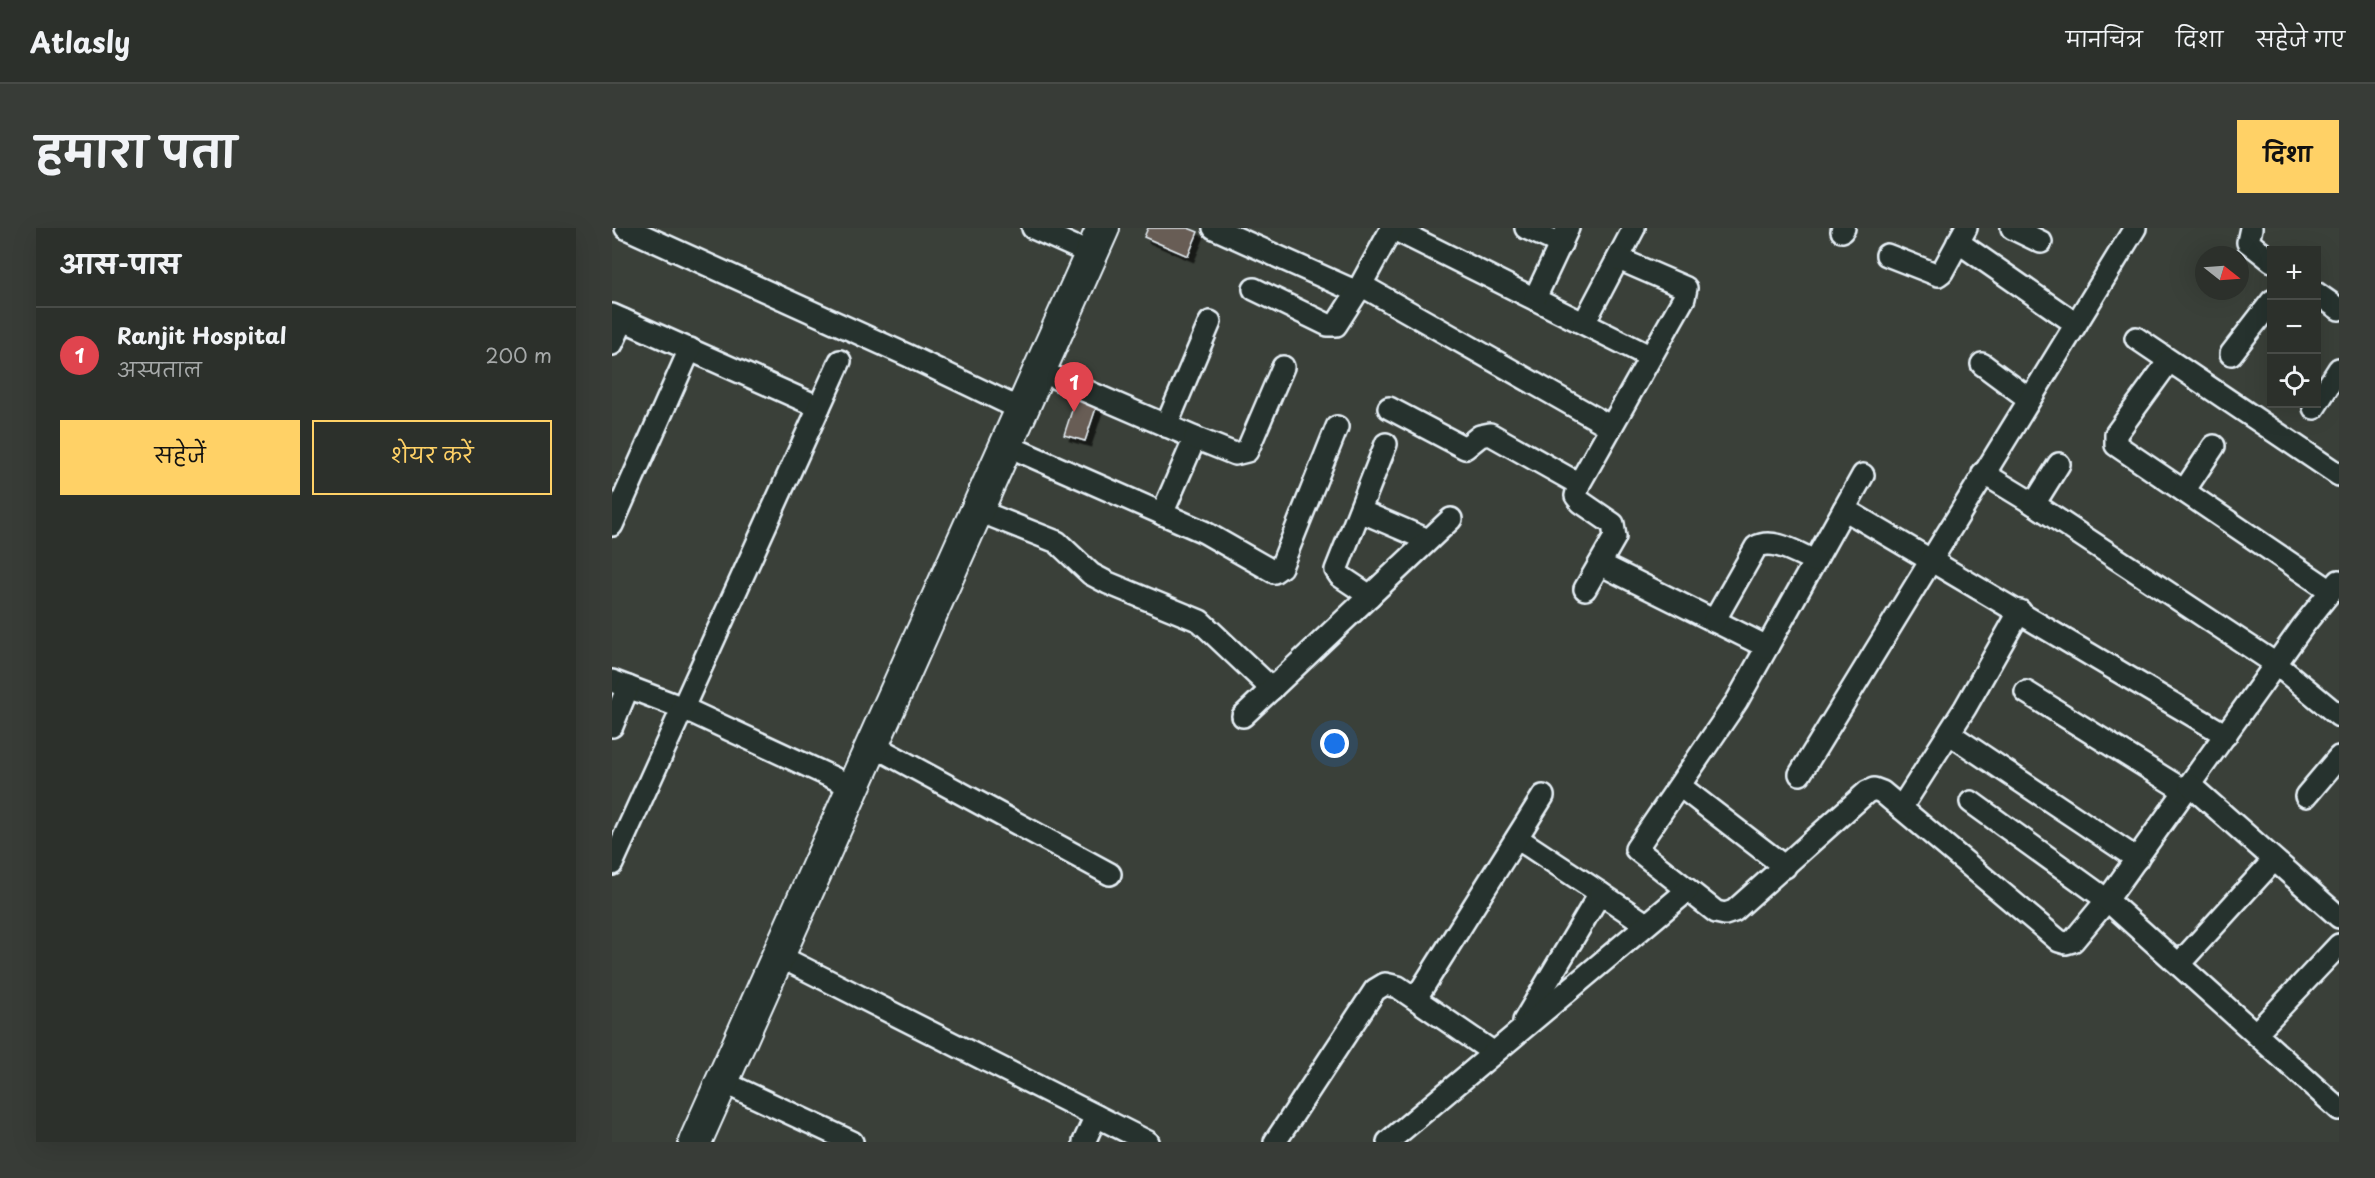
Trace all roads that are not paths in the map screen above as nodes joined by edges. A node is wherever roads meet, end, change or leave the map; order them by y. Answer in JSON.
{"nodes":[{"id":1,"x":626,"y":228,"type":"edge"},
{"id":2,"x":1034,"y":228,"type":"edge"},
{"id":3,"x":1121,"y":228,"type":"edge"},
{"id":4,"x":1214,"y":228,"type":"edge"},
{"id":5,"x":1392,"y":228,"type":"edge"},
{"id":6,"x":1526,"y":228,"type":"edge"},
{"id":7,"x":1634,"y":228,"type":"edge"},
{"id":8,"x":2012,"y":228,"type":"edge"},
{"id":9,"x":2251,"y":228,"type":"edge"},
{"id":10,"x":2131,"y":230,"type":"edge"},
{"id":11,"x":1962,"y":235,"type":"edge"},
{"id":12,"x":1433,"y":236,"type":"edge"},
{"id":13,"x":1564,"y":236,"type":"edge"},
{"id":14,"x":1097,"y":241,"type":"edge"},
{"id":15,"x":2041,"y":242,"type":"dead end"},
{"id":16,"x":1887,"y":255,"type":"dead end"},
{"id":17,"x":2267,"y":258,"type":"edge"},
{"id":18,"x":1619,"y":259,"type":"junction"},
{"id":19,"x":1254,"y":289,"type":"dead end"},
{"id":20,"x":1359,"y":289,"type":"junction"},
{"id":21,"x":2321,"y":296,"type":"edge"},
{"id":22,"x":1535,"y":298,"type":"junction"},
{"id":23,"x":2267,"y":306,"type":"edge"},
{"id":24,"x":2339,"y":309,"type":"edge"},
{"id":25,"x":618,"y":317,"type":"edge"},
{"id":26,"x":1210,"y":322,"type":"dead end"},
{"id":27,"x":1584,"y":323,"type":"junction"},
{"id":28,"x":2076,"y":324,"type":"junction"},
{"id":29,"x":2136,"y":338,"type":"dead end"},
{"id":30,"x":612,"y":344,"type":"edge"},
{"id":31,"x":690,"y":350,"type":"junction"},
{"id":32,"x":2231,"y":354,"type":"dead end"},
{"id":33,"x":1649,"y":356,"type":"junction"},
{"id":34,"x":840,"y":361,"type":"dead end"},
{"id":35,"x":2169,"y":361,"type":"junction"},
{"id":36,"x":1982,"y":364,"type":"dead end"},
{"id":37,"x":1283,"y":367,"type":"dead end"},
{"id":38,"x":2339,"y":369,"type":"edge"},
{"id":39,"x":1056,"y":378,"type":"junction"},
{"id":40,"x":2321,"y":397,"type":"edge"},
{"id":41,"x":2030,"y":399,"type":"junction"},
{"id":42,"x":819,"y":407,"type":"junction"},
{"id":43,"x":1389,"y":408,"type":"dead end"},
{"id":44,"x":1022,"y":411,"type":"junction"},
{"id":45,"x":1166,"y":426,"type":"junction"},
{"id":46,"x":1337,"y":427,"type":"dead end"},
{"id":47,"x":1611,"y":427,"type":"junction"},
{"id":48,"x":1195,"y":438,"type":"junction"},
{"id":49,"x":1386,"y":444,"type":"dead end"},
{"id":50,"x":2214,"y":446,"type":"dead end"},
{"id":51,"x":1022,"y":452,"type":"junction"},
{"id":52,"x":2059,"y":464,"type":"dead end"},
{"id":53,"x":1983,"y":473,"type":"junction"},
{"id":54,"x":1863,"y":475,"type":"dead end"},
{"id":55,"x":2339,"y":475,"type":"edge"},
{"id":56,"x":1579,"y":484,"type":"junction"},
{"id":57,"x":2184,"y":491,"type":"junction"},
{"id":58,"x":2034,"y":504,"type":"junction"},
{"id":59,"x":1844,"y":508,"type":"junction"},
{"id":60,"x":1360,"y":511,"type":"junction"},
{"id":61,"x":1161,"y":514,"type":"junction"},
{"id":62,"x":993,"y":516,"type":"junction"},
{"id":63,"x":1451,"y":519,"type":"dead end"},
{"id":64,"x":612,"y":525,"type":"edge"},
{"id":65,"x":1428,"y":540,"type":"junction"},
{"id":66,"x":1931,"y":557,"type":"junction"},
{"id":67,"x":1815,"y":561,"type":"junction"},
{"id":68,"x":1600,"y":564,"type":"junction"},
{"id":69,"x":2335,"y":586,"type":"edge"},
{"id":70,"x":1585,"y":589,"type":"dead end"},
{"id":71,"x":1370,"y":596,"type":"junction"},
{"id":72,"x":2020,"y":611,"type":"junction"},
{"id":73,"x":1714,"y":621,"type":"junction"},
{"id":74,"x":1767,"y":647,"type":"junction"},
{"id":75,"x":2276,"y":664,"type":"junction"},
{"id":76,"x":620,"y":684,"type":"edge"},
{"id":77,"x":1272,"y":689,"type":"junction"},
{"id":78,"x":2026,"y":692,"type":"dead end"},
{"id":79,"x":683,"y":708,"type":"junction"},
{"id":80,"x":1244,"y":716,"type":"dead end"},
{"id":81,"x":2339,"y":716,"type":"edge"},
{"id":82,"x":612,"y":726,"type":"edge"},
{"id":83,"x":1950,"y":734,"type":"junction"},
{"id":84,"x":2226,"y":735,"type":"junction"},
{"id":85,"x":887,"y":753,"type":"junction"},
{"id":86,"x":2339,"y":756,"type":"edge"},
{"id":87,"x":1800,"y":774,"type":"dead end"},
{"id":88,"x":1680,"y":786,"type":"junction"},
{"id":89,"x":853,"y":787,"type":"junction"},
{"id":90,"x":2188,"y":788,"type":"junction"},
{"id":91,"x":1543,"y":796,"type":"dead end"},
{"id":92,"x":2306,"y":796,"type":"dead end"},
{"id":93,"x":1971,"y":802,"type":"dead end"},
{"id":94,"x":1901,"y":808,"type":"junction"},
{"id":95,"x":1517,"y":838,"type":"junction"},
{"id":96,"x":2137,"y":859,"type":"junction"},
{"id":97,"x":2272,"y":861,"type":"junction"},
{"id":98,"x":612,"y":864,"type":"edge"},
{"id":99,"x":1785,"y":867,"type":"junction"},
{"id":100,"x":1110,"y":874,"type":"dead end"},
{"id":101,"x":1689,"y":890,"type":"junction"},
{"id":102,"x":1600,"y":892,"type":"junction"},
{"id":103,"x":2107,"y":900,"type":"junction"},
{"id":104,"x":2339,"y":917,"type":"edge"},
{"id":105,"x":1646,"y":924,"type":"junction"},
{"id":106,"x":2339,"y":945,"type":"edge"},
{"id":107,"x":787,"y":959,"type":"junction"},
{"id":108,"x":2179,"y":964,"type":"junction"},
{"id":109,"x":1416,"y":998,"type":"junction"},
{"id":110,"x":2256,"y":1034,"type":"junction"},
{"id":111,"x":1516,"y":1035,"type":"junction"},
{"id":112,"x":1494,"y":1053,"type":"junction"},
{"id":113,"x":738,"y":1089,"type":"junction"},
{"id":114,"x":2339,"y":1108,"type":"edge"},
{"id":115,"x":1096,"y":1116,"type":"junction"},
{"id":116,"x":694,"y":1142,"type":"edge"},
{"id":117,"x":715,"y":1142,"type":"edge"},
{"id":118,"x":852,"y":1142,"type":"edge"},
{"id":119,"x":1084,"y":1142,"type":"edge"},
{"id":120,"x":1148,"y":1142,"type":"edge"},
{"id":121,"x":1275,"y":1142,"type":"edge"},
{"id":122,"x":1388,"y":1142,"type":"edge"}],
"edges":[{"from":1,"to":44,"type":"street"},
{"from":2,"to":14,"type":"street"},
{"from":3,"to":39,"type":"highway"},
{"from":4,"to":20,"type":"street"},
{"from":5,"to":12,"type":"street"},
{"from":5,"to":20,"type":"street"},
{"from":6,"to":13,"type":"street"},
{"from":7,"to":18,"type":"street"},
{"from":8,"to":15,"type":"street"},
{"from":9,"to":17,"type":"street"},
{"from":10,"to":28,"type":"street"},
{"from":11,"to":16,"type":"street"},
{"from":11,"to":28,"type":"street"},
{"from":12,"to":22,"type":"street"},
{"from":13,"to":22,"type":"street"},
{"from":14,"to":44,"type":"highway"},
{"from":18,"to":27,"type":"street"},
{"from":18,"to":33,"type":"street"},
{"from":19,"to":20,"type":"street"},
{"from":20,"to":47,"type":"street"},
{"from":21,"to":24,"type":"street"},
{"from":22,"to":27,"type":"street"},
{"from":23,"to":32,"type":"street"},
{"from":25,"to":30,"type":"street"},
{"from":25,"to":31,"type":"street"},
{"from":26,"to":45,"type":"street"},
{"from":27,"to":33,"type":"street"},
{"from":28,"to":41,"type":"street"},
{"from":29,"to":35,"type":"street"},
{"from":31,"to":42,"type":"street"},
{"from":31,"to":64,"type":"street"},
{"from":33,"to":47,"type":"street"},
{"from":34,"to":42,"type":"street"},
{"from":35,"to":55,"type":"street"},
{"from":35,"to":57,"type":"street"},
{"from":36,"to":41,"type":"street"},
{"from":37,"to":48,"type":"street"},
{"from":38,"to":40,"type":"street"},
{"from":39,"to":45,"type":"street"},
{"from":39,"to":51,"type":"highway"},
{"from":41,"to":53,"type":"street"},
{"from":42,"to":79,"type":"street"},
{"from":43,"to":56,"type":"street"},
{"from":44,"to":89,"type":"highway"},
{"from":45,"to":48,"type":"street"},
{"from":46,"to":61,"type":"street"},
{"from":47,"to":56,"type":"street"},
{"from":48,"to":61,"type":"street"},
{"from":49,"to":60,"type":"street"},
{"from":50,"to":57,"type":"street"},
{"from":51,"to":61,"type":"street"},
{"from":51,"to":62,"type":"highway"},
{"from":52,"to":58,"type":"street"},
{"from":53,"to":58,"type":"street"},
{"from":53,"to":66,"type":"street"},
{"from":54,"to":59,"type":"street"},
{"from":56,"to":68,"type":"street"},
{"from":57,"to":69,"type":"street"},
{"from":58,"to":75,"type":"street"},
{"from":59,"to":66,"type":"street"},
{"from":59,"to":67,"type":"street"},
{"from":60,"to":65,"type":"street"},
{"from":60,"to":71,"type":"street"},
{"from":62,"to":77,"type":"street"},
{"from":62,"to":85,"type":"highway"},
{"from":63,"to":65,"type":"street"},
{"from":65,"to":71,"type":"street"},
{"from":66,"to":72,"type":"street"},
{"from":66,"to":87,"type":"street"},
{"from":67,"to":73,"type":"street"},
{"from":67,"to":74,"type":"street"},
{"from":68,"to":70,"type":"street"},
{"from":68,"to":73,"type":"street"},
{"from":69,"to":75,"type":"street"},
{"from":71,"to":77,"type":"street"},
{"from":72,"to":83,"type":"street"},
{"from":72,"to":84,"type":"street"},
{"from":73,"to":74,"type":"street"},
{"from":74,"to":88,"type":"street"},
{"from":75,"to":81,"type":"street"},
{"from":75,"to":84,"type":"street"},
{"from":76,"to":79,"type":"street"},
{"from":76,"to":82,"type":"street"},
{"from":77,"to":80,"type":"street"},
{"from":78,"to":90,"type":"street"},
{"from":79,"to":89,"type":"street"},
{"from":79,"to":98,"type":"street"},
{"from":83,"to":94,"type":"street"},
{"from":83,"to":96,"type":"street"},
{"from":84,"to":90,"type":"street"},
{"from":85,"to":100,"type":"street"},
{"from":85,"to":107,"type":"highway"},
{"from":86,"to":92,"type":"street"},
{"from":88,"to":99,"type":"street"},
{"from":88,"to":101,"type":"street"},
{"from":89,"to":107,"type":"highway"},
{"from":90,"to":96,"type":"street"},
{"from":90,"to":97,"type":"street"},
{"from":91,"to":95,"type":"street"},
{"from":93,"to":103,"type":"street"},
{"from":94,"to":99,"type":"street"},
{"from":94,"to":103,"type":"street"},
{"from":95,"to":102,"type":"street"},
{"from":95,"to":109,"type":"street"},
{"from":96,"to":103,"type":"street"},
{"from":97,"to":104,"type":"street"},
{"from":97,"to":108,"type":"street"},
{"from":99,"to":101,"type":"street"},
{"from":101,"to":105,"type":"street"},
{"from":102,"to":105,"type":"street"},
{"from":102,"to":111,"type":"street"},
{"from":103,"to":108,"type":"street"},
{"from":105,"to":111,"type":"street"},
{"from":106,"to":110,"type":"street"},
{"from":107,"to":113,"type":"highway"},
{"from":107,"to":115,"type":"street"},
{"from":107,"to":116,"type":"highway"},
{"from":108,"to":110,"type":"street"},
{"from":109,"to":112,"type":"street"},
{"from":109,"to":121,"type":"street"},
{"from":110,"to":114,"type":"street"},
{"from":111,"to":112,"type":"street"},
{"from":112,"to":122,"type":"street"},
{"from":113,"to":117,"type":"highway"},
{"from":113,"to":118,"type":"street"},
{"from":115,"to":119,"type":"street"},
{"from":115,"to":120,"type":"street"}]}
